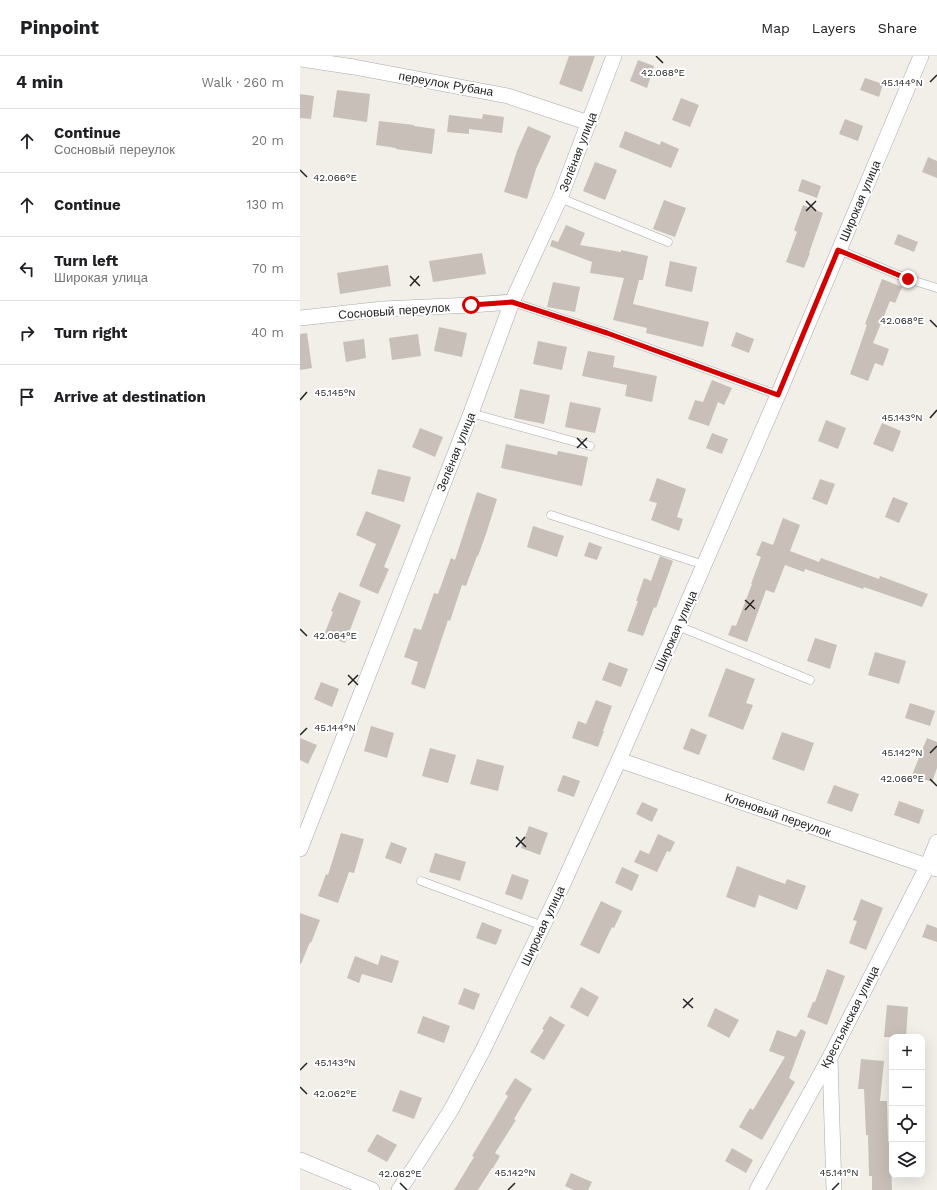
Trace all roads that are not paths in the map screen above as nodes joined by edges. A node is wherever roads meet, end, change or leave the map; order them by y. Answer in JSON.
{"nodes":[{"id":1,"x":614,"y":56,"type":"edge"},
{"id":2,"x":920,"y":56,"type":"edge"},
{"id":3,"x":300,"y":59,"type":"edge"},
{"id":4,"x":589,"y":123,"type":"junction"},
{"id":5,"x":560,"y":198,"type":"junction"},
{"id":6,"x":668,"y":242,"type":"dead end"},
{"id":7,"x":838,"y":250,"type":"junction"},
{"id":8,"x":937,"y":288,"type":"edge"},
{"id":9,"x":512,"y":302,"type":"junction"},
{"id":10,"x":300,"y":318,"type":"edge"},
{"id":11,"x":778,"y":395,"type":"junction"},
{"id":12,"x":472,"y":413,"type":"junction"},
{"id":13,"x":590,"y":446,"type":"dead end"},
{"id":14,"x":551,"y":515,"type":"dead end"},
{"id":15,"x":704,"y":565,"type":"junction"},
{"id":16,"x":678,"y":626,"type":"junction"},
{"id":17,"x":810,"y":680,"type":"dead end"},
{"id":18,"x":619,"y":760,"type":"junction"},
{"id":19,"x":937,"y":842,"type":"edge"},
{"id":20,"x":300,"y":849,"type":"edge"},
{"id":21,"x":932,"y":868,"type":"edge"},
{"id":22,"x":422,"y":881,"type":"dead end"},
{"id":23,"x":543,"y":926,"type":"junction"},
{"id":24,"x":830,"y":1057,"type":"junction"},
{"id":25,"x":300,"y":1160,"type":"edge"},
{"id":26,"x":372,"y":1190,"type":"edge"},
{"id":27,"x":399,"y":1190,"type":"edge"},
{"id":28,"x":756,"y":1190,"type":"edge"},
{"id":29,"x":834,"y":1190,"type":"edge"}],
"edges":[{"from":1,"to":4,"type":"street","name":"Зелёная улица"},
{"from":2,"to":7,"type":"street","name":"Широкая улица"},
{"from":3,"to":4,"type":"street","name":"переулок Рубана"},
{"from":4,"to":5,"type":"street","name":"Зелёная улица"},
{"from":5,"to":6,"type":"lane"},
{"from":5,"to":9,"type":"street","name":"Зелёная улица"},
{"from":7,"to":8,"type":"lane"},
{"from":7,"to":11,"type":"street","name":"Широкая улица"},
{"from":9,"to":10,"type":"street","name":"Сосновый переулок"},
{"from":9,"to":11,"type":"lane"},
{"from":9,"to":12,"type":"street","name":"Зелёная улица"},
{"from":11,"to":15,"type":"street","name":"Широкая улица"},
{"from":12,"to":13,"type":"lane"},
{"from":12,"to":20,"type":"street","name":"Зелёная улица"},
{"from":14,"to":15,"type":"lane"},
{"from":15,"to":16,"type":"street","name":"Широкая улица"},
{"from":16,"to":17,"type":"lane"},
{"from":16,"to":18,"type":"street","name":"Широкая улица"},
{"from":18,"to":21,"type":"street","name":"Кленовый переулок"},
{"from":18,"to":23,"type":"street","name":"Широкая улица"},
{"from":19,"to":21,"type":"street","name":"Крестьянская улица"},
{"from":21,"to":24,"type":"street","name":"Крестьянская улица"},
{"from":22,"to":23,"type":"lane"},
{"from":23,"to":27,"type":"street","name":"Широкая улица"},
{"from":24,"to":28,"type":"street","name":"Крестьянская улица"},
{"from":24,"to":29,"type":"street"},
{"from":25,"to":26,"type":"street"}]}
